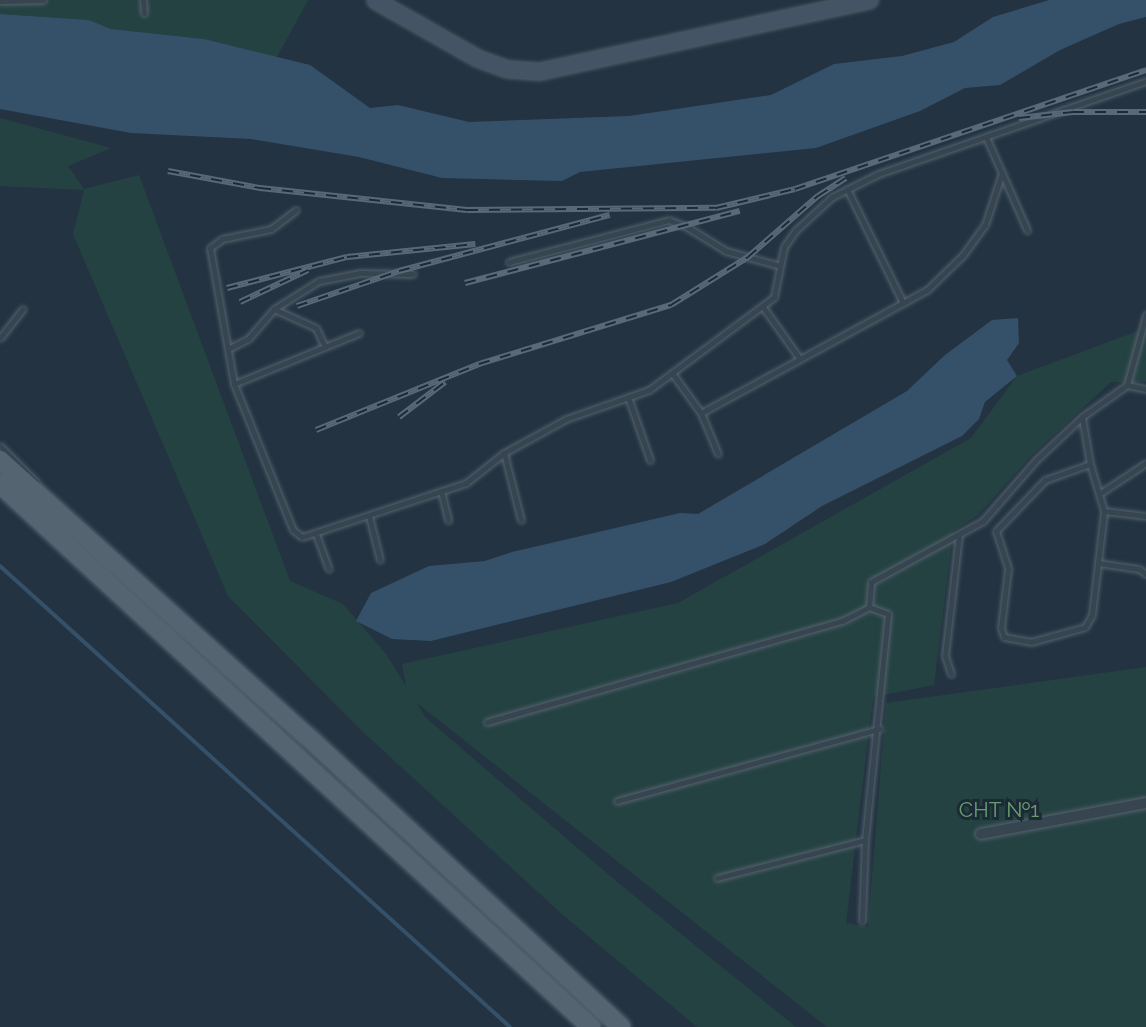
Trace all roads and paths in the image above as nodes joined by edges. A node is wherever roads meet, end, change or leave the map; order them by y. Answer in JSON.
{"nodes":[{"id":1,"x":43,"y":0,"type":"edge"},
{"id":2,"x":143,"y":0,"type":"edge"},
{"id":3,"x":375,"y":0,"type":"edge"},
{"id":4,"x":869,"y":0,"type":"edge"},
{"id":5,"x":0,"y":1,"type":"edge"},
{"id":6,"x":144,"y":13,"type":"dead end"},
{"id":7,"x":1146,"y":81,"type":"edge"},
{"id":8,"x":986,"y":137,"type":"junction"},
{"id":9,"x":1002,"y":173,"type":"junction"},
{"id":10,"x":848,"y":189,"type":"junction"},
{"id":11,"x":296,"y":210,"type":"dead end"},
{"id":12,"x":1027,"y":230,"type":"dead end"},
{"id":13,"x":509,"y":262,"type":"dead end"},
{"id":14,"x":780,"y":266,"type":"junction"},
{"id":15,"x":413,"y":274,"type":"dead end"},
{"id":16,"x":903,"y":303,"type":"junction"},
{"id":17,"x":763,"y":308,"type":"junction"},
{"id":18,"x":23,"y":309,"type":"dead end"},
{"id":19,"x":274,"y":309,"type":"junction"},
{"id":20,"x":1146,"y":315,"type":"edge"},
{"id":21,"x":359,"y":333,"type":"dead end"},
{"id":22,"x":0,"y":338,"type":"edge"},
{"id":23,"x":325,"y":347,"type":"junction"},
{"id":24,"x":228,"y":349,"type":"junction"},
{"id":25,"x":800,"y":359,"type":"junction"},
{"id":26,"x":672,"y":373,"type":"junction"},
{"id":27,"x":234,"y":384,"type":"junction"},
{"id":28,"x":1127,"y":384,"type":"junction"},
{"id":29,"x":1146,"y":389,"type":"edge"},
{"id":30,"x":628,"y":397,"type":"junction"},
{"id":31,"x":701,"y":413,"type":"junction"},
{"id":32,"x":1082,"y":417,"type":"junction"},
{"id":33,"x":0,"y":446,"type":"edge"},
{"id":34,"x":504,"y":453,"type":"junction"},
{"id":35,"x":718,"y":454,"type":"dead end"},
{"id":36,"x":0,"y":460,"type":"edge"},
{"id":37,"x":650,"y":460,"type":"dead end"},
{"id":38,"x":1090,"y":464,"type":"junction"},
{"id":39,"x":1146,"y":464,"type":"edge"},
{"id":40,"x":0,"y":484,"type":"edge"},
{"id":41,"x":441,"y":491,"type":"junction"},
{"id":42,"x":1099,"y":494,"type":"junction"},
{"id":43,"x":1104,"y":511,"type":"junction"},
{"id":44,"x":60,"y":512,"type":"junction"},
{"id":45,"x":369,"y":516,"type":"junction"},
{"id":46,"x":1146,"y":516,"type":"edge"},
{"id":47,"x":448,"y":520,"type":"dead end"},
{"id":48,"x":521,"y":520,"type":"dead end"},
{"id":49,"x":316,"y":534,"type":"junction"},
{"id":50,"x":959,"y":535,"type":"junction"},
{"id":51,"x":380,"y":560,"type":"dead end"},
{"id":52,"x":1098,"y":564,"type":"junction"},
{"id":53,"x":329,"y":569,"type":"dead end"},
{"id":54,"x":1146,"y":574,"type":"edge"},
{"id":55,"x":869,"y":607,"type":"junction"},
{"id":56,"x":951,"y":674,"type":"dead end"},
{"id":57,"x":487,"y":722,"type":"dead end"},
{"id":58,"x":879,"y":729,"type":"junction"},
{"id":59,"x":617,"y":801,"type":"dead end"},
{"id":60,"x":1146,"y":803,"type":"edge"},
{"id":61,"x":981,"y":834,"type":"dead end"},
{"id":62,"x":865,"y":840,"type":"junction"},
{"id":63,"x":717,"y":878,"type":"dead end"},
{"id":64,"x":862,"y":921,"type":"dead end"},
{"id":65,"x":591,"y":1027,"type":"edge"},
{"id":66,"x":621,"y":1027,"type":"edge"}],
"edges":[{"from":1,"to":5,"type":"lane"},
{"from":2,"to":6,"type":"lane"},
{"from":3,"to":4,"type":"street"},
{"from":7,"to":8,"type":"lane"},
{"from":8,"to":9,"type":"lane"},
{"from":8,"to":10,"type":"lane"},
{"from":9,"to":12,"type":"lane"},
{"from":9,"to":16,"type":"lane"},
{"from":10,"to":14,"type":"lane"},
{"from":10,"to":16,"type":"lane"},
{"from":11,"to":24,"type":"lane"},
{"from":13,"to":14,"type":"lane"},
{"from":14,"to":17,"type":"lane"},
{"from":15,"to":19,"type":"lane"},
{"from":16,"to":25,"type":"lane"},
{"from":17,"to":25,"type":"lane"},
{"from":17,"to":26,"type":"lane"},
{"from":18,"to":22,"type":"lane"},
{"from":19,"to":23,"type":"lane"},
{"from":19,"to":24,"type":"lane"},
{"from":20,"to":28,"type":"lane"},
{"from":21,"to":23,"type":"lane"},
{"from":23,"to":27,"type":"lane"},
{"from":24,"to":27,"type":"lane"},
{"from":25,"to":31,"type":"lane"},
{"from":26,"to":30,"type":"lane"},
{"from":26,"to":31,"type":"lane"},
{"from":27,"to":49,"type":"lane"},
{"from":28,"to":29,"type":"lane"},
{"from":28,"to":32,"type":"lane"},
{"from":30,"to":34,"type":"lane"},
{"from":30,"to":37,"type":"lane"},
{"from":31,"to":35,"type":"lane"},
{"from":32,"to":38,"type":"lane"},
{"from":32,"to":50,"type":"lane"},
{"from":33,"to":44,"type":"lane"},
{"from":34,"to":41,"type":"lane"},
{"from":34,"to":48,"type":"lane"},
{"from":36,"to":44,"type":"main road"},
{"from":38,"to":42,"type":"lane"},
{"from":38,"to":52,"type":"lane"},
{"from":39,"to":42,"type":"lane"},
{"from":40,"to":65,"type":"main road"},
{"from":41,"to":45,"type":"lane"},
{"from":41,"to":47,"type":"lane"},
{"from":42,"to":43,"type":"lane"},
{"from":43,"to":46,"type":"lane"},
{"from":43,"to":52,"type":"lane"},
{"from":44,"to":66,"type":"main road"},
{"from":45,"to":49,"type":"lane"},
{"from":45,"to":51,"type":"lane"},
{"from":49,"to":53,"type":"lane"},
{"from":50,"to":55,"type":"lane"},
{"from":50,"to":56,"type":"lane"},
{"from":52,"to":54,"type":"lane"},
{"from":55,"to":57,"type":"lane"},
{"from":55,"to":58,"type":"lane"},
{"from":58,"to":59,"type":"lane"},
{"from":58,"to":62,"type":"lane"},
{"from":60,"to":61,"type":"street"},
{"from":62,"to":63,"type":"lane"},
{"from":62,"to":64,"type":"lane"}]}
